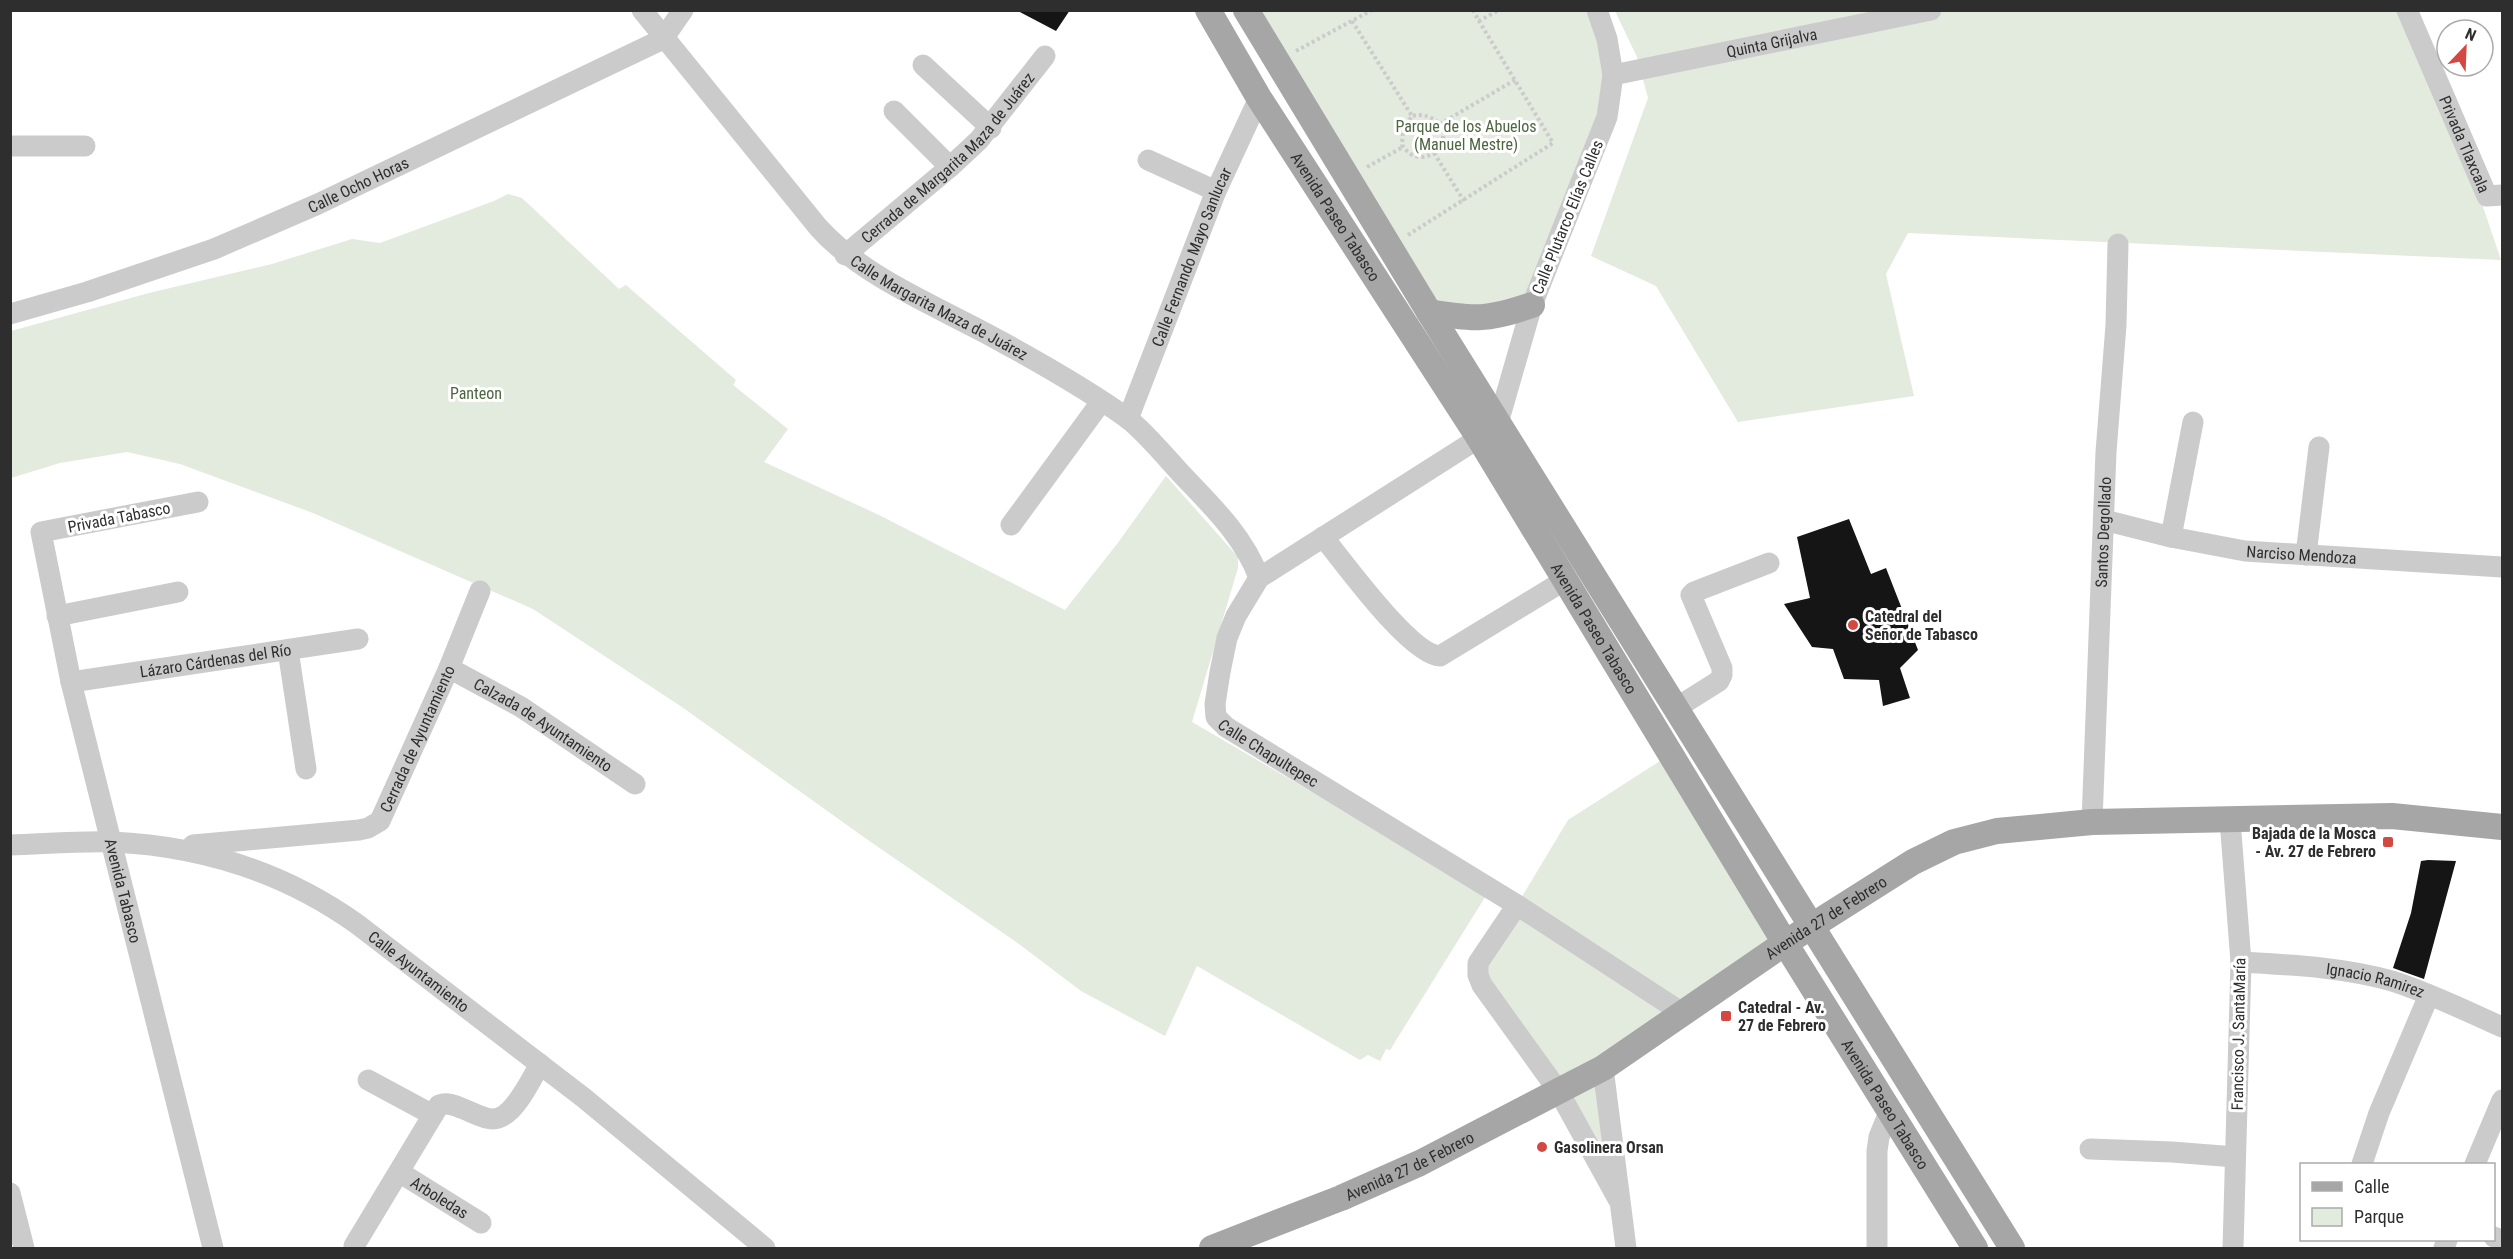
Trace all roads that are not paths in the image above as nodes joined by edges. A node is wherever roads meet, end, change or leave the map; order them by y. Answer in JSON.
{"nodes":[{"id":1,"x":642,"y":10,"type":"edge"},
{"id":2,"x":683,"y":10,"type":"edge"},
{"id":3,"x":1208,"y":10,"type":"edge"},
{"id":4,"x":1246,"y":10,"type":"edge"},
{"id":5,"x":1597,"y":10,"type":"edge"},
{"id":6,"x":1931,"y":10,"type":"edge"},
{"id":7,"x":2407,"y":10,"type":"edge"},
{"id":8,"x":663,"y":39,"type":"junction"},
{"id":9,"x":1045,"y":56,"type":"dead end"},
{"id":10,"x":923,"y":65,"type":"dead end"},
{"id":11,"x":1613,"y":75,"type":"junction"},
{"id":12,"x":1259,"y":98,"type":"junction"},
{"id":13,"x":894,"y":111,"type":"dead end"},
{"id":14,"x":991,"y":128,"type":"junction"},
{"id":15,"x":10,"y":146,"type":"edge"},
{"id":16,"x":85,"y":146,"type":"dead end"},
{"id":17,"x":1148,"y":160,"type":"dead end"},
{"id":18,"x":950,"y":168,"type":"junction"},
{"id":19,"x":1216,"y":191,"type":"junction"},
{"id":20,"x":2502,"y":195,"type":"edge"},
{"id":21,"x":2118,"y":244,"type":"dead end"},
{"id":22,"x":845,"y":255,"type":"junction"},
{"id":23,"x":1532,"y":305,"type":"junction"},
{"id":24,"x":1429,"y":312,"type":"junction"},
{"id":25,"x":10,"y":314,"type":"edge"},
{"id":26,"x":1101,"y":402,"type":"junction"},
{"id":27,"x":1128,"y":419,"type":"junction"},
{"id":28,"x":2193,"y":422,"type":"dead end"},
{"id":29,"x":1488,"y":431,"type":"junction"},
{"id":30,"x":2319,"y":447,"type":"dead end"},
{"id":31,"x":198,"y":502,"type":"dead end"},
{"id":32,"x":2104,"y":520,"type":"junction"},
{"id":33,"x":1011,"y":525,"type":"dead end"},
{"id":34,"x":41,"y":532,"type":"joint"},
{"id":35,"x":1323,"y":537,"type":"junction"},
{"id":36,"x":2171,"y":537,"type":"junction"},
{"id":37,"x":2306,"y":555,"type":"junction"},
{"id":38,"x":1769,"y":562,"type":"dead end"},
{"id":39,"x":2502,"y":567,"type":"edge"},
{"id":40,"x":1259,"y":578,"type":"junction"},
{"id":41,"x":1564,"y":580,"type":"junction"},
{"id":42,"x":480,"y":591,"type":"dead end"},
{"id":43,"x":178,"y":592,"type":"dead end"},
{"id":44,"x":57,"y":616,"type":"junction"},
{"id":45,"x":358,"y":639,"type":"dead end"},
{"id":46,"x":288,"y":650,"type":"junction"},
{"id":47,"x":449,"y":668,"type":"junction"},
{"id":48,"x":71,"y":682,"type":"junction"},
{"id":49,"x":1676,"y":708,"type":"junction"},
{"id":50,"x":306,"y":769,"type":"dead end"},
{"id":51,"x":634,"y":784,"type":"dead end"},
{"id":52,"x":2230,"y":820,"type":"junction"},
{"id":53,"x":2092,"y":822,"type":"junction"},
{"id":54,"x":2502,"y":827,"type":"edge"},
{"id":55,"x":111,"y":842,"type":"junction"},
{"id":56,"x":10,"y":845,"type":"edge"},
{"id":57,"x":171,"y":847,"type":"junction"},
{"id":58,"x":1517,"y":905,"type":"junction"},
{"id":59,"x":1812,"y":925,"type":"junction"},
{"id":60,"x":1785,"y":943,"type":"junction"},
{"id":61,"x":2241,"y":962,"type":"junction"},
{"id":62,"x":2429,"y":995,"type":"junction"},
{"id":63,"x":1684,"y":1014,"type":"junction"},
{"id":64,"x":2502,"y":1027,"type":"edge"},
{"id":65,"x":540,"y":1064,"type":"junction"},
{"id":66,"x":1603,"y":1068,"type":"junction"},
{"id":67,"x":368,"y":1080,"type":"dead end"},
{"id":68,"x":1559,"y":1092,"type":"junction"},
{"id":69,"x":2502,"y":1100,"type":"edge"},
{"id":70,"x":1890,"y":1110,"type":"junction"},
{"id":71,"x":433,"y":1115,"type":"junction"},
{"id":72,"x":2090,"y":1149,"type":"dead end"},
{"id":73,"x":2235,"y":1157,"type":"junction"},
{"id":74,"x":2362,"y":1163,"type":"edge"},
{"id":75,"x":2475,"y":1163,"type":"edge"},
{"id":76,"x":399,"y":1172,"type":"junction"},
{"id":77,"x":10,"y":1193,"type":"edge"},
{"id":78,"x":1618,"y":1199,"type":"junction"},
{"id":79,"x":481,"y":1223,"type":"dead end"},
{"id":80,"x":19,"y":1245,"type":"edge"},
{"id":81,"x":354,"y":1246,"type":"dead end"},
{"id":82,"x":213,"y":1248,"type":"edge"},
{"id":83,"x":765,"y":1248,"type":"edge"},
{"id":84,"x":1212,"y":1248,"type":"edge"},
{"id":85,"x":1626,"y":1248,"type":"edge"},
{"id":86,"x":1877,"y":1248,"type":"edge"},
{"id":87,"x":1975,"y":1248,"type":"edge"},
{"id":88,"x":2012,"y":1248,"type":"edge"},
{"id":89,"x":2233,"y":1248,"type":"edge"}],
"edges":[{"from":1,"to":8,"type":"street","name":"Calle Margarita Maza de Juárez"},
{"from":2,"to":8,"type":"street","name":"Calle Ocho Horas"},
{"from":3,"to":12,"type":"main road","name":"Avenida Paseo Tabasco"},
{"from":4,"to":24,"type":"main road","name":"Avenida Paseo Tabasco"},
{"from":5,"to":11,"type":"street","name":"Calle Plutarco Elías Calles"},
{"from":6,"to":11,"type":"street","name":"Quinta Grijalva"},
{"from":7,"to":20,"type":"street","name":"Privada Tlaxcala"},
{"from":8,"to":22,"type":"street","name":"Calle Margarita Maza de Juárez"},
{"from":8,"to":25,"type":"street","name":"Calle Ocho Horas"},
{"from":9,"to":14,"type":"street","name":"Cerrada de Margarita Maza de Juárez"},
{"from":10,"to":14,"type":"street"},
{"from":11,"to":23,"type":"street","name":"Calle Plutarco Elías Calles"},
{"from":12,"to":19,"type":"street","name":"Calle Fernando Mayo Sanlucar"},
{"from":12,"to":29,"type":"main road","name":"Avenida Paseo Tabasco"},
{"from":13,"to":18,"type":"street"},
{"from":14,"to":18,"type":"street","name":"Cerrada de Margarita Maza de Juárez"},
{"from":15,"to":16,"type":"street"},
{"from":17,"to":19,"type":"street"},
{"from":18,"to":22,"type":"street","name":"Cerrada de Margarita Maza de Juárez"},
{"from":19,"to":27,"type":"street","name":"Calle Fernando Mayo Sanlucar"},
{"from":21,"to":32,"type":"street","name":"Santos Degollado"},
{"from":22,"to":26,"type":"street","name":"Calle Margarita Maza de Juárez"},
{"from":23,"to":24,"type":"main road"},
{"from":23,"to":29,"type":"street","name":"Calle Plutarco Elías Calles"},
{"from":24,"to":29,"type":"main road","name":"Avenida Paseo Tabasco"},
{"from":26,"to":27,"type":"street","name":"Calle Margarita Maza de Juárez"},
{"from":26,"to":33,"type":"street"},
{"from":27,"to":40,"type":"street","name":"Calle Margarita Maza de Juárez"},
{"from":28,"to":36,"type":"street"},
{"from":29,"to":35,"type":"street","name":"Calle Chapultepec"},
{"from":29,"to":41,"type":"main road","name":"Avenida Paseo Tabasco"},
{"from":29,"to":49,"type":"main road","name":"Avenida Paseo Tabasco"},
{"from":30,"to":37,"type":"street"},
{"from":31,"to":34,"type":"street","name":"Privada Tabasco"},
{"from":32,"to":36,"type":"street","name":"Narciso Mendoza"},
{"from":32,"to":53,"type":"street","name":"Santos Degollado"},
{"from":34,"to":44,"type":"street","name":"Avenida Tabasco"},
{"from":35,"to":40,"type":"street","name":"Calle Chapultepec"},
{"from":35,"to":41,"type":"street"},
{"from":36,"to":37,"type":"street","name":"Narciso Mendoza"},
{"from":37,"to":39,"type":"street","name":"Narciso Mendoza"},
{"from":38,"to":49,"type":"street"},
{"from":40,"to":58,"type":"street","name":"Calle Chapultepec"},
{"from":41,"to":60,"type":"main road","name":"Avenida Paseo Tabasco"},
{"from":42,"to":47,"type":"street","name":"Cerrada de Ayuntamiento"},
{"from":43,"to":44,"type":"street"},
{"from":44,"to":48,"type":"street","name":"Avenida Tabasco"},
{"from":45,"to":46,"type":"street","name":"Lázaro Cárdenas del Río"},
{"from":46,"to":48,"type":"street","name":"Lázaro Cárdenas del Río"},
{"from":46,"to":50,"type":"street"},
{"from":47,"to":51,"type":"street","name":"Calzada de Ayuntamiento"},
{"from":47,"to":57,"type":"street","name":"Cerrada de Ayuntamiento"},
{"from":48,"to":55,"type":"street","name":"Avenida Tabasco"},
{"from":49,"to":59,"type":"main road","name":"Avenida Paseo Tabasco"},
{"from":52,"to":53,"type":"main road","name":"Avenida 27 de Febrero"},
{"from":52,"to":54,"type":"main road","name":"Avenida 27 de Febrero"},
{"from":52,"to":61,"type":"street","name":"Francisco J. SantaMaría"},
{"from":53,"to":59,"type":"main road","name":"Avenida 27 de Febrero"},
{"from":55,"to":56,"type":"street","name":"Calle Ayuntamiento"},
{"from":55,"to":57,"type":"street","name":"Calle Ayuntamiento"},
{"from":55,"to":82,"type":"street","name":"Avenida Tabasco"},
{"from":57,"to":65,"type":"street","name":"Calle Ayuntamiento"},
{"from":58,"to":63,"type":"street","name":"Calle Chapultepec"},
{"from":58,"to":68,"type":"street"},
{"from":59,"to":60,"type":"main road","name":"Avenida 27 de Febrero"},
{"from":59,"to":88,"type":"main road","name":"Avenida Paseo Tabasco"},
{"from":60,"to":63,"type":"main road","name":"Avenida 27 de Febrero"},
{"from":60,"to":70,"type":"main road","name":"Avenida Paseo Tabasco"},
{"from":61,"to":62,"type":"street","name":"Ignacio Ramirez"},
{"from":61,"to":73,"type":"street","name":"Francisco J. SantaMaría"},
{"from":62,"to":64,"type":"street","name":"Ignacio Ramirez"},
{"from":62,"to":74,"type":"street"},
{"from":63,"to":66,"type":"main road","name":"Avenida 27 de Febrero"},
{"from":65,"to":71,"type":"street"},
{"from":65,"to":83,"type":"street","name":"Calle Ayuntamiento"},
{"from":66,"to":68,"type":"main road","name":"Avenida 27 de Febrero"},
{"from":66,"to":78,"type":"street"},
{"from":67,"to":71,"type":"street"},
{"from":68,"to":78,"type":"street"},
{"from":68,"to":84,"type":"main road","name":"Avenida 27 de Febrero"},
{"from":69,"to":75,"type":"street"},
{"from":70,"to":86,"type":"street"},
{"from":70,"to":87,"type":"main road","name":"Avenida Paseo Tabasco"},
{"from":71,"to":76,"type":"street"},
{"from":72,"to":73,"type":"street"},
{"from":73,"to":89,"type":"street","name":"Francisco J. SantaMaría"},
{"from":76,"to":79,"type":"street","name":"Arboledas"},
{"from":76,"to":81,"type":"street"},
{"from":77,"to":80,"type":"street"},
{"from":78,"to":85,"type":"street"}]}
